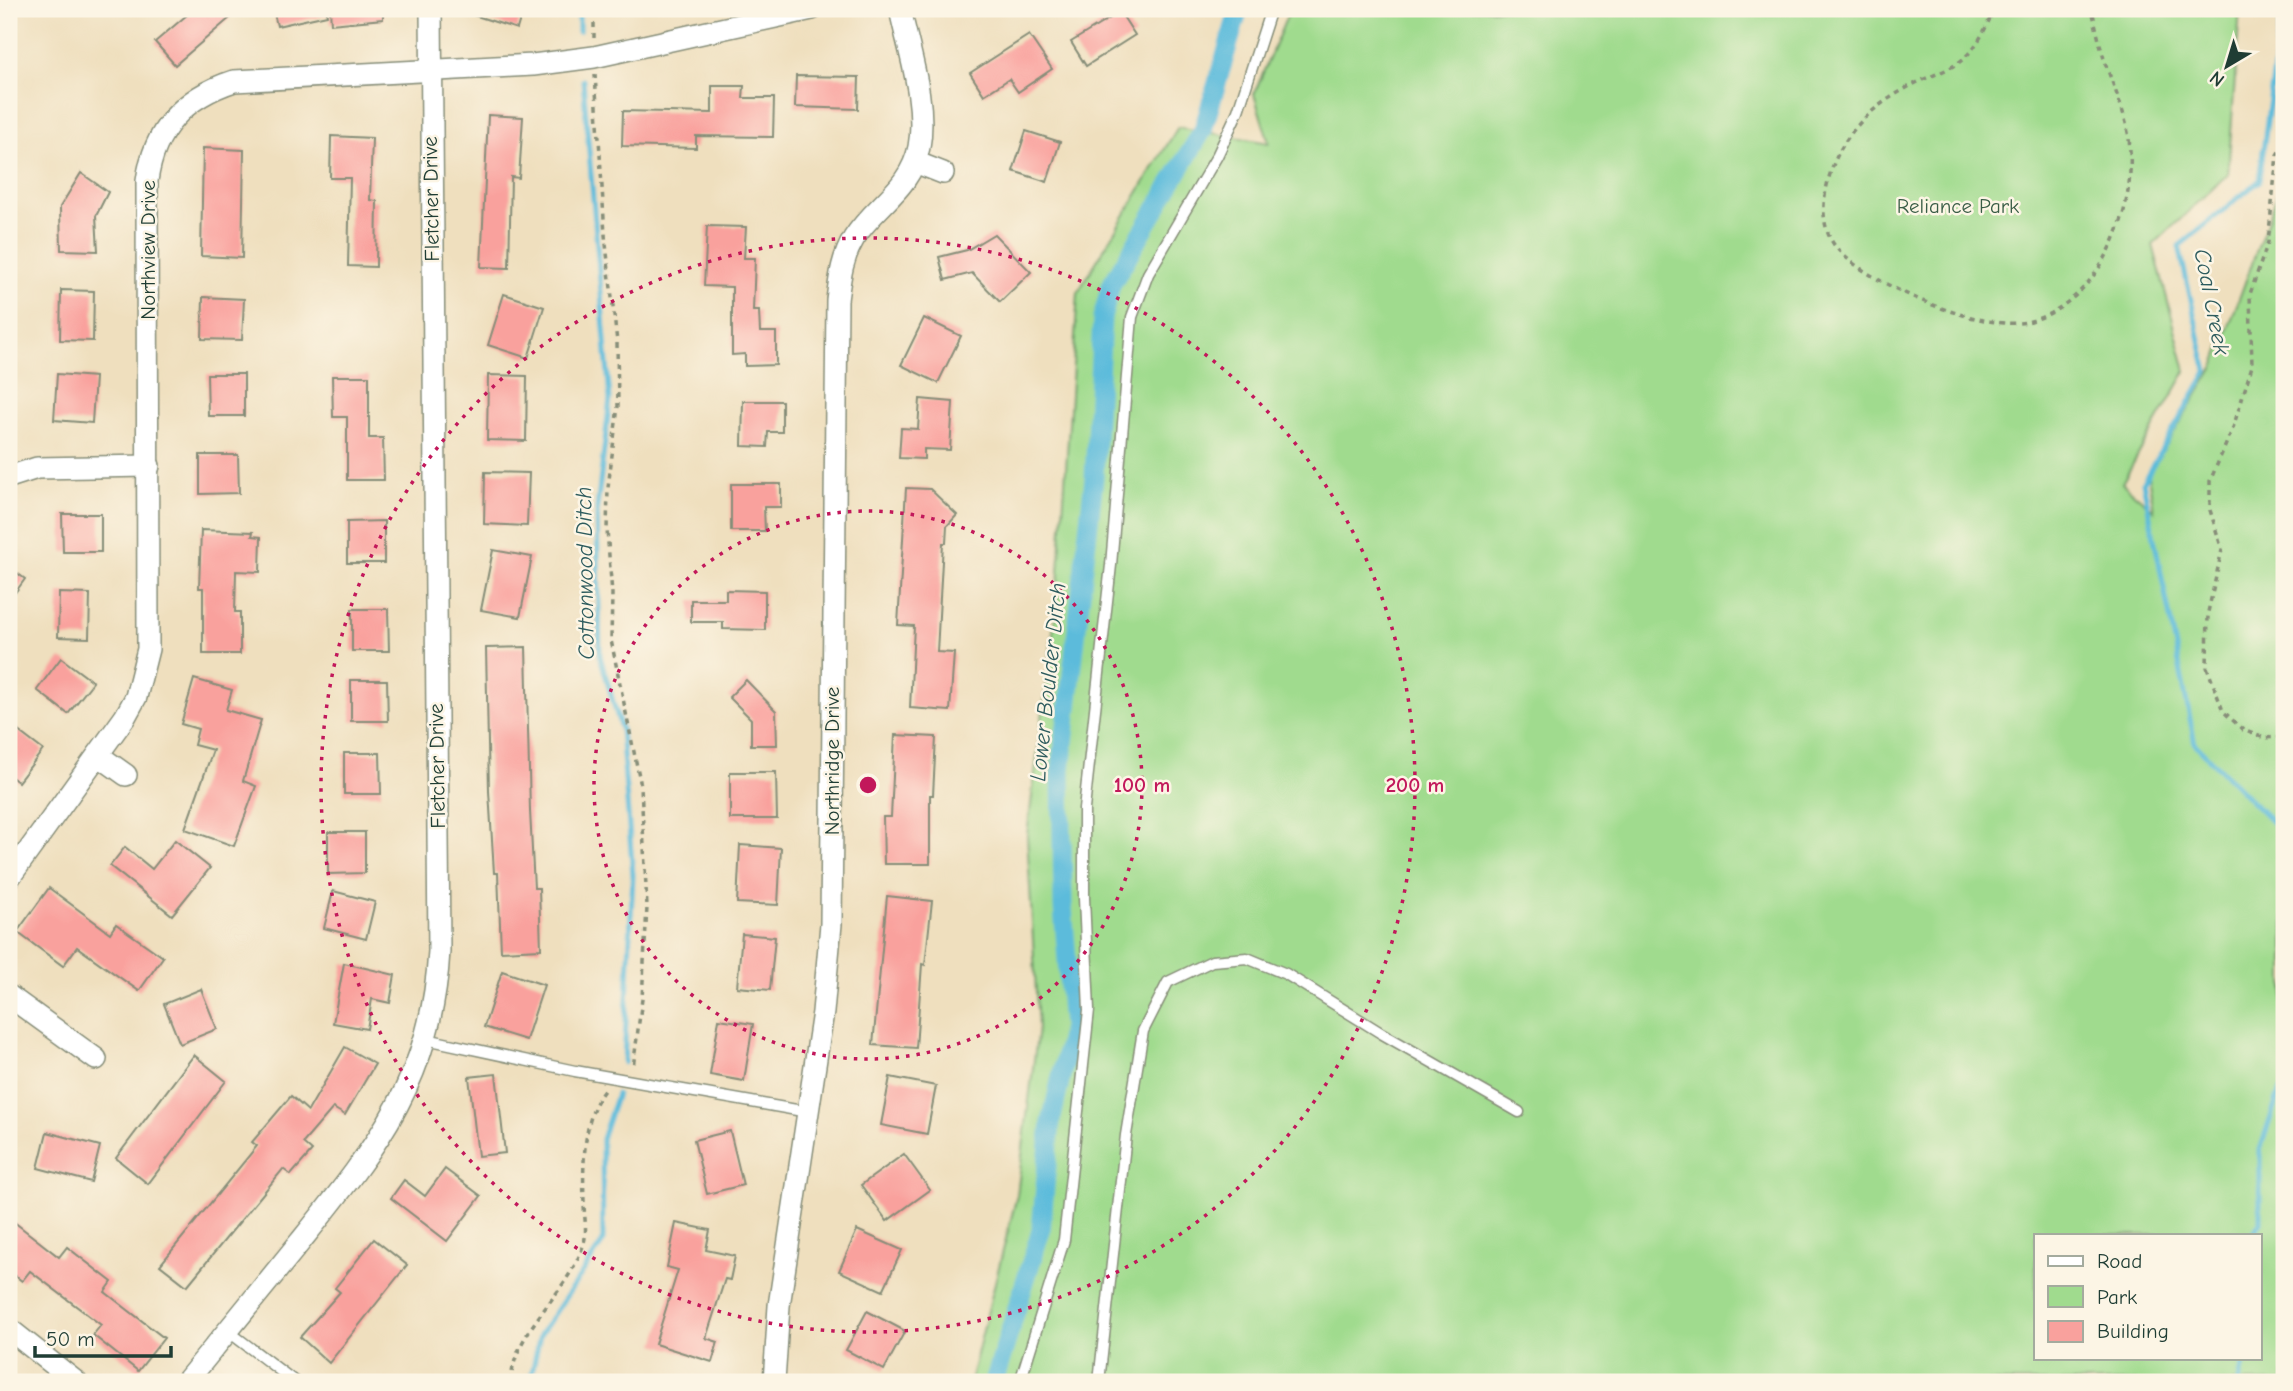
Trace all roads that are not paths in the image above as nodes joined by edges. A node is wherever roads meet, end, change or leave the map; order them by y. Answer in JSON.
{"nodes":[{"id":1,"x":431,"y":9,"type":"edge"},
{"id":2,"x":812,"y":9,"type":"edge"},
{"id":3,"x":900,"y":9,"type":"edge"},
{"id":4,"x":1271,"y":9,"type":"edge"},
{"id":5,"x":431,"y":71,"type":"junction"},
{"id":6,"x":915,"y":162,"type":"junction"},
{"id":7,"x":943,"y":173,"type":"dead end"},
{"id":8,"x":149,"y":466,"type":"junction"},
{"id":9,"x":9,"y":477,"type":"edge"},
{"id":10,"x":98,"y":755,"type":"junction"},
{"id":11,"x":126,"y":775,"type":"dead end"},
{"id":12,"x":9,"y":878,"type":"edge"},
{"id":13,"x":9,"y":996,"type":"edge"},
{"id":14,"x":426,"y":1039,"type":"junction"},
{"id":15,"x":96,"y":1059,"type":"dead end"},
{"id":16,"x":808,"y":1112,"type":"junction"},
{"id":17,"x":1519,"y":1112,"type":"dead end"},
{"id":18,"x":9,"y":1328,"type":"edge"},
{"id":19,"x":228,"y":1331,"type":"junction"},
{"id":20,"x":76,"y":1382,"type":"edge"},
{"id":21,"x":186,"y":1382,"type":"edge"},
{"id":22,"x":295,"y":1382,"type":"edge"},
{"id":23,"x":774,"y":1382,"type":"edge"},
{"id":24,"x":1020,"y":1382,"type":"edge"},
{"id":25,"x":1099,"y":1382,"type":"edge"}],
"edges":[{"from":1,"to":5,"type":"street","name":"Fletcher Drive"},
{"from":2,"to":5,"type":"street","name":"Northview Drive"},
{"from":3,"to":6,"type":"street","name":"Northridge Drive"},
{"from":4,"to":24,"type":"lane"},
{"from":5,"to":8,"type":"street","name":"Northview Drive"},
{"from":5,"to":14,"type":"street","name":"Fletcher Drive"},
{"from":6,"to":7,"type":"street"},
{"from":6,"to":16,"type":"street","name":"Northridge Drive"},
{"from":8,"to":9,"type":"street"},
{"from":8,"to":10,"type":"street","name":"Northview Drive"},
{"from":10,"to":11,"type":"street"},
{"from":10,"to":12,"type":"street","name":"Northview Drive"},
{"from":13,"to":15,"type":"street"},
{"from":14,"to":16,"type":"lane"},
{"from":14,"to":19,"type":"street","name":"Fletcher Drive"},
{"from":16,"to":23,"type":"street","name":"Northridge Drive"},
{"from":17,"to":25,"type":"lane"},
{"from":18,"to":20,"type":"street"},
{"from":19,"to":21,"type":"street","name":"Fletcher Drive"},
{"from":19,"to":22,"type":"lane"}]}
